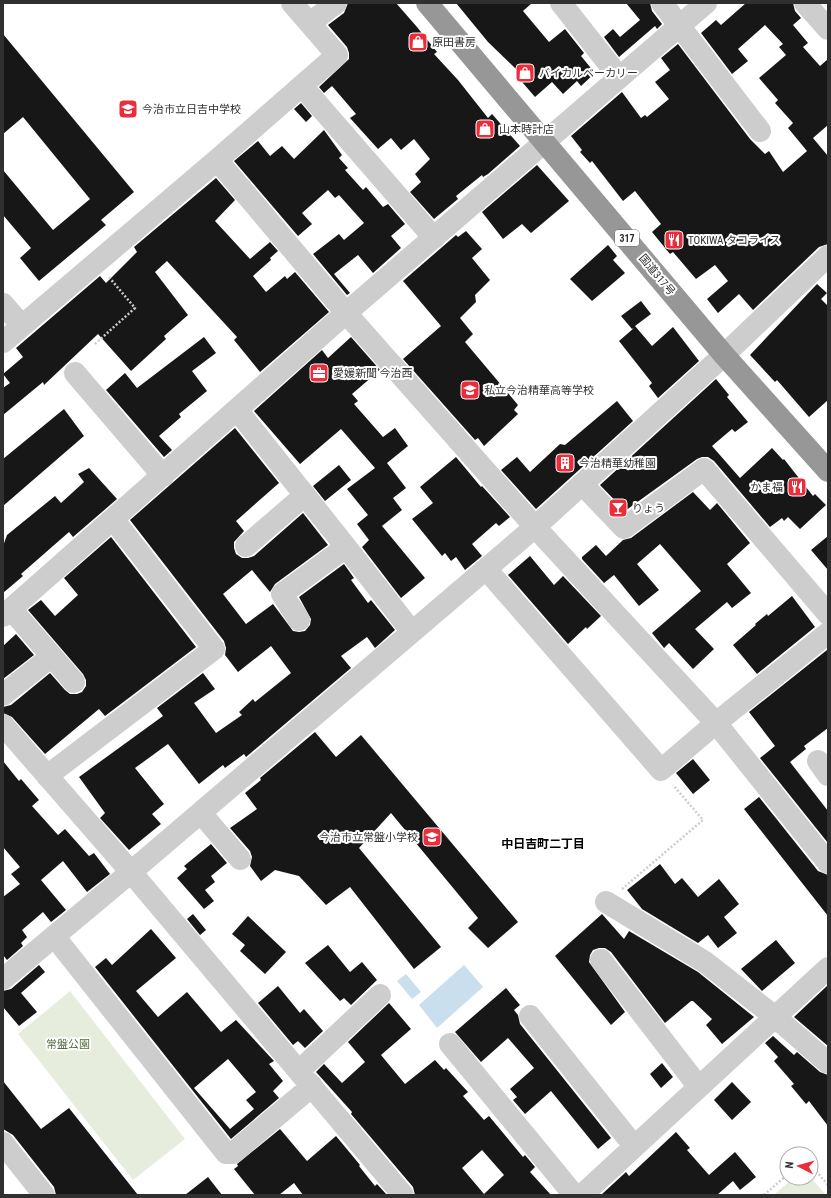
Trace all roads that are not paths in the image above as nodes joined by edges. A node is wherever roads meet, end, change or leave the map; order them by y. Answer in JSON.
{"nodes":[{"id":1,"x":292,"y":3,"type":"edge"},
{"id":2,"x":336,"y":3,"type":"edge"},
{"id":3,"x":427,"y":3,"type":"edge"},
{"id":4,"x":561,"y":3,"type":"edge"},
{"id":5,"x":662,"y":3,"type":"edge"},
{"id":6,"x":706,"y":3,"type":"edge"},
{"id":7,"x":805,"y":3,"type":"edge"},
{"id":8,"x":310,"y":23,"type":"junction"},
{"id":9,"x":680,"y":26,"type":"junction"},
{"id":10,"x":828,"y":29,"type":"edge"},
{"id":11,"x":619,"y":77,"type":"junction"},
{"id":12,"x":302,"y":86,"type":"junction"},
{"id":13,"x":760,"y":131,"type":"dead end"},
{"id":14,"x":545,"y":142,"type":"junction"},
{"id":15,"x":217,"y":160,"type":"junction"},
{"id":16,"x":434,"y":238,"type":"junction"},
{"id":17,"x":828,"y":258,"type":"edge"},
{"id":18,"x":3,"y":304,"type":"edge"},
{"id":19,"x":346,"y":313,"type":"junction"},
{"id":20,"x":22,"y":326,"type":"junction"},
{"id":21,"x":3,"y":342,"type":"edge"},
{"id":22,"x":724,"y":355,"type":"junction"},
{"id":23,"x":75,"y":373,"type":"dead end"},
{"id":24,"x":237,"y":410,"type":"junction"},
{"id":25,"x":828,"y":471,"type":"edge"},
{"id":26,"x":163,"y":476,"type":"junction"},
{"id":27,"x":582,"y":484,"type":"junction"},
{"id":28,"x":304,"y":495,"type":"junction"},
{"id":29,"x":114,"y":519,"type":"junction"},
{"id":30,"x":535,"y":527,"type":"junction"},
{"id":31,"x":246,"y":546,"type":"dead end"},
{"id":32,"x":346,"y":547,"type":"junction"},
{"id":33,"x":486,"y":569,"type":"junction"},
{"id":34,"x":7,"y":612,"type":"edge"},
{"id":35,"x":299,"y":620,"type":"dead end"},
{"id":36,"x":827,"y":630,"type":"edge"},
{"id":37,"x":412,"y":632,"type":"junction"},
{"id":38,"x":52,"y":656,"type":"junction"},
{"id":39,"x":74,"y":682,"type":"dead end"},
{"id":40,"x":3,"y":695,"type":"edge"},
{"id":41,"x":716,"y":724,"type":"junction"},
{"id":42,"x":3,"y":725,"type":"edge"},
{"id":43,"x":47,"y":776,"type":"junction"},
{"id":44,"x":201,"y":813,"type":"junction"},
{"id":45,"x":240,"y":859,"type":"dead end"},
{"id":46,"x":828,"y":863,"type":"edge"},
{"id":47,"x":131,"y":872,"type":"junction"},
{"id":48,"x":606,"y":902,"type":"road end"},
{"id":49,"x":54,"y":936,"type":"junction"},
{"id":50,"x":601,"y":960,"type":"dead end"},
{"id":51,"x":828,"y":968,"type":"edge"},
{"id":52,"x":3,"y":979,"type":"edge"},
{"id":53,"x":380,"y":995,"type":"dead end"},
{"id":54,"x":530,"y":1016,"type":"dead end"},
{"id":55,"x":774,"y":1016,"type":"junction"},
{"id":56,"x":450,"y":1044,"type":"dead end"},
{"id":57,"x":828,"y":1063,"type":"edge"},
{"id":58,"x":305,"y":1079,"type":"junction"},
{"id":59,"x":698,"y":1086,"type":"junction"},
{"id":60,"x":3,"y":1143,"type":"edge"},
{"id":61,"x":634,"y":1146,"type":"junction"},
{"id":62,"x":44,"y":1195,"type":"edge"},
{"id":63,"x":403,"y":1195,"type":"edge"},
{"id":64,"x":574,"y":1195,"type":"edge"},
{"id":65,"x":582,"y":1195,"type":"edge"}],
"edges":[{"from":1,"to":8,"type":"street"},
{"from":2,"to":8,"type":"street"},
{"from":3,"to":14,"type":"highway","name":"国道317号","number":"317"},
{"from":4,"to":11,"type":"street"},
{"from":5,"to":9,"type":"street"},
{"from":6,"to":9,"type":"street"},
{"from":7,"to":10,"type":"street"},
{"from":8,"to":12,"type":"street"},
{"from":9,"to":11,"type":"street"},
{"from":9,"to":13,"type":"street"},
{"from":11,"to":14,"type":"street"},
{"from":12,"to":15,"type":"street"},
{"from":12,"to":16,"type":"street"},
{"from":14,"to":16,"type":"street"},
{"from":14,"to":22,"type":"highway","name":"国道317号","number":"317"},
{"from":15,"to":19,"type":"street"},
{"from":15,"to":20,"type":"street"},
{"from":16,"to":19,"type":"street"},
{"from":17,"to":22,"type":"street"},
{"from":18,"to":20,"type":"street"},
{"from":19,"to":24,"type":"street"},
{"from":19,"to":30,"type":"street"},
{"from":20,"to":21,"type":"street"},
{"from":22,"to":25,"type":"highway","name":"国道317号","number":"317"},
{"from":22,"to":27,"type":"street"},
{"from":23,"to":26,"type":"street"},
{"from":24,"to":26,"type":"street"},
{"from":24,"to":28,"type":"street"},
{"from":26,"to":29,"type":"street"},
{"from":27,"to":30,"type":"street"},
{"from":27,"to":36,"type":"street"},
{"from":28,"to":31,"type":"street"},
{"from":28,"to":32,"type":"street"},
{"from":29,"to":34,"type":"street"},
{"from":29,"to":43,"type":"street"},
{"from":30,"to":33,"type":"street"},
{"from":30,"to":41,"type":"street"},
{"from":32,"to":35,"type":"street"},
{"from":32,"to":37,"type":"street"},
{"from":33,"to":37,"type":"street"},
{"from":33,"to":41,"type":"street"},
{"from":34,"to":38,"type":"street"},
{"from":36,"to":41,"type":"street"},
{"from":37,"to":44,"type":"street"},
{"from":38,"to":39,"type":"street"},
{"from":38,"to":40,"type":"street"},
{"from":41,"to":46,"type":"street"},
{"from":42,"to":43,"type":"street"},
{"from":43,"to":47,"type":"street"},
{"from":44,"to":45,"type":"street"},
{"from":44,"to":47,"type":"street"},
{"from":47,"to":49,"type":"street"},
{"from":47,"to":58,"type":"street"},
{"from":48,"to":55,"type":"street"},
{"from":49,"to":52,"type":"street"},
{"from":49,"to":58,"type":"street"},
{"from":50,"to":59,"type":"street"},
{"from":51,"to":55,"type":"street"},
{"from":53,"to":58,"type":"street"},
{"from":54,"to":61,"type":"street"},
{"from":55,"to":57,"type":"street"},
{"from":55,"to":59,"type":"street"},
{"from":56,"to":64,"type":"street"},
{"from":58,"to":63,"type":"street"},
{"from":59,"to":61,"type":"street"},
{"from":60,"to":62,"type":"street"},
{"from":61,"to":65,"type":"street"}]}
